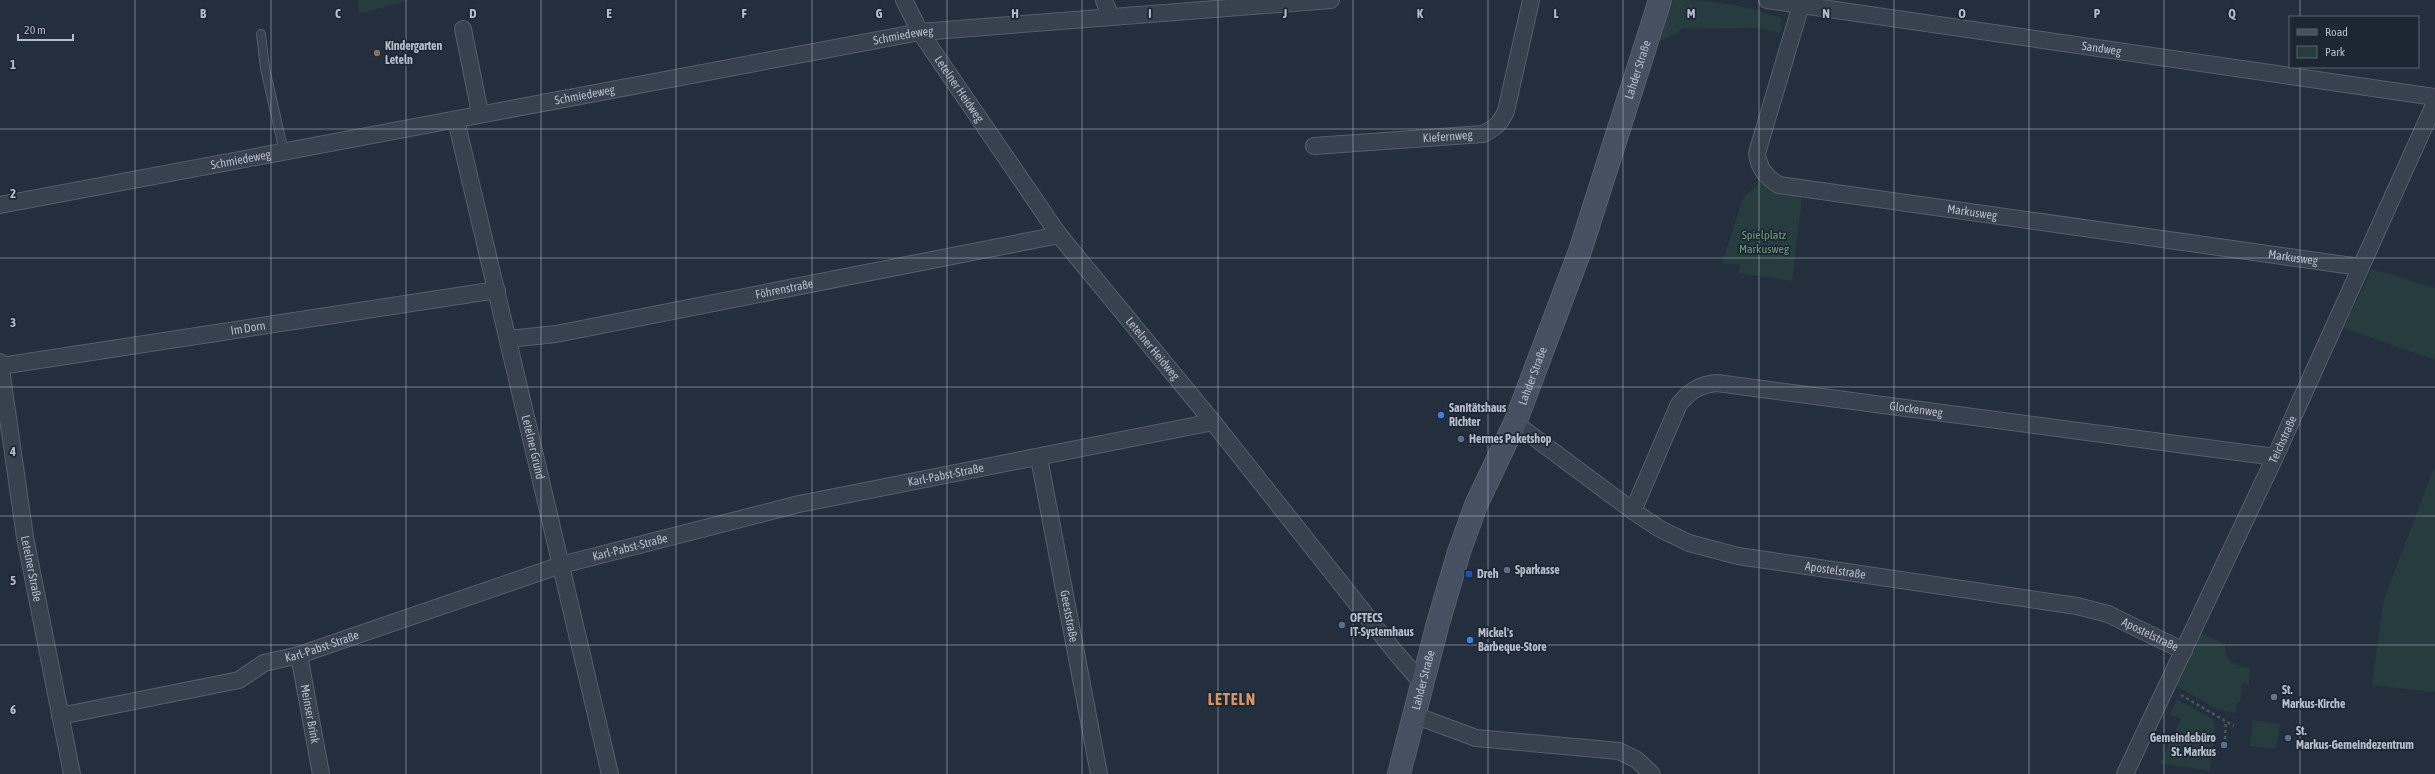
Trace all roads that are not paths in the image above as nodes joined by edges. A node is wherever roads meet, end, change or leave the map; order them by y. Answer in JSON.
{"nodes":[{"id":1,"x":904,"y":0,"type":"edge"},
{"id":2,"x":1104,"y":0,"type":"edge"},
{"id":3,"x":1331,"y":0,"type":"edge"},
{"id":4,"x":1531,"y":0,"type":"edge"},
{"id":5,"x":1660,"y":0,"type":"edge"},
{"id":6,"x":1767,"y":0,"type":"edge"},
{"id":7,"x":1301,"y":1,"type":"edge"},
{"id":8,"x":1801,"y":5,"type":"junction"},
{"id":9,"x":1110,"y":16,"type":"junction"},
{"id":10,"x":463,"y":29,"type":"dead end"},
{"id":11,"x":920,"y":32,"type":"junction"},
{"id":12,"x":261,"y":34,"type":"dead end"},
{"id":13,"x":2435,"y":97,"type":"edge"},
{"id":14,"x":2435,"y":103,"type":"edge"},
{"id":15,"x":480,"y":113,"type":"junction"},
{"id":16,"x":456,"y":120,"type":"junction"},
{"id":17,"x":1314,"y":146,"type":"dead end"},
{"id":18,"x":284,"y":152,"type":"junction"},
{"id":19,"x":0,"y":205,"type":"edge"},
{"id":20,"x":1059,"y":235,"type":"junction"},
{"id":21,"x":2360,"y":267,"type":"junction"},
{"id":22,"x":496,"y":290,"type":"junction"},
{"id":23,"x":508,"y":339,"type":"junction"},
{"id":24,"x":0,"y":362,"type":"edge"},
{"id":25,"x":0,"y":366,"type":"edge"},
{"id":26,"x":1213,"y":422,"type":"junction"},
{"id":27,"x":1515,"y":423,"type":"junction"},
{"id":28,"x":2275,"y":457,"type":"junction"},
{"id":29,"x":1039,"y":458,"type":"junction"},
{"id":30,"x":1633,"y":511,"type":"junction"},
{"id":31,"x":561,"y":565,"type":"junction"},
{"id":32,"x":2184,"y":651,"type":"junction"},
{"id":33,"x":299,"y":655,"type":"junction"},
{"id":34,"x":1422,"y":682,"type":"junction"},
{"id":35,"x":1414,"y":715,"type":"junction"},
{"id":36,"x":60,"y":716,"type":"junction"},
{"id":37,"x":72,"y":774,"type":"edge"},
{"id":38,"x":321,"y":774,"type":"edge"},
{"id":39,"x":610,"y":774,"type":"edge"},
{"id":40,"x":1099,"y":774,"type":"edge"},
{"id":41,"x":1399,"y":774,"type":"edge"},
{"id":42,"x":1652,"y":774,"type":"edge"},
{"id":43,"x":2125,"y":774,"type":"edge"}],
"edges":[{"from":1,"to":11,"type":"street","name":"Letelner Heidweg"},
{"from":2,"to":9,"type":"street"},
{"from":3,"to":7,"type":"street","name":"Schmiedeweg"},
{"from":4,"to":17,"type":"street","name":"Kiefernweg"},
{"from":5,"to":27,"type":"street","name":"Lahder Straße"},
{"from":6,"to":8,"type":"street","name":"Sandweg"},
{"from":7,"to":9,"type":"street","name":"Schmiedeweg"},
{"from":8,"to":13,"type":"street","name":"Sandweg"},
{"from":8,"to":21,"type":"street","name":"Markusweg"},
{"from":9,"to":11,"type":"street","name":"Schmiedeweg"},
{"from":10,"to":15,"type":"street"},
{"from":11,"to":15,"type":"street","name":"Schmiedeweg"},
{"from":11,"to":20,"type":"street","name":"Letelner Heidweg"},
{"from":12,"to":18,"type":"lane"},
{"from":14,"to":21,"type":"street","name":"Teichstraße"},
{"from":15,"to":16,"type":"street","name":"Schmiedeweg"},
{"from":16,"to":18,"type":"street","name":"Schmiedeweg"},
{"from":16,"to":22,"type":"street","name":"Letelner Grund"},
{"from":18,"to":19,"type":"street","name":"Schmiedeweg"},
{"from":20,"to":23,"type":"street","name":"Föhrenstraße"},
{"from":20,"to":26,"type":"street","name":"Letelner Heidweg"},
{"from":21,"to":28,"type":"street","name":"Teichstraße"},
{"from":22,"to":23,"type":"street","name":"Letelner Grund"},
{"from":22,"to":25,"type":"street","name":"Im Dorn"},
{"from":23,"to":31,"type":"street","name":"Letelner Grund"},
{"from":24,"to":25,"type":"street","name":"Letelner Straße"},
{"from":25,"to":36,"type":"street","name":"Letelner Straße"},
{"from":26,"to":29,"type":"street","name":"Karl-Pabst-Straße"},
{"from":26,"to":34,"type":"street","name":"Letelner Heidweg"},
{"from":27,"to":30,"type":"street","name":"Apostelstraße"},
{"from":27,"to":34,"type":"street","name":"Lahder Straße"},
{"from":28,"to":30,"type":"street","name":"Glockenweg"},
{"from":28,"to":32,"type":"street","name":"Teichstraße"},
{"from":29,"to":31,"type":"street","name":"Karl-Pabst-Straße"},
{"from":29,"to":40,"type":"street","name":"Geeststraße"},
{"from":30,"to":32,"type":"street","name":"Apostelstraße"},
{"from":31,"to":33,"type":"street","name":"Karl-Pabst-Straße"},
{"from":31,"to":39,"type":"street","name":"Letelner Grund"},
{"from":32,"to":43,"type":"street","name":"Teichstraße"},
{"from":33,"to":36,"type":"street","name":"Karl-Pabst-Straße"},
{"from":33,"to":38,"type":"street","name":"Meinser Brink"},
{"from":34,"to":35,"type":"street","name":"Lahder Straße"},
{"from":35,"to":41,"type":"street","name":"Lahder Straße"},
{"from":35,"to":42,"type":"street"},
{"from":36,"to":37,"type":"street","name":"Letelner Straße"}]}
